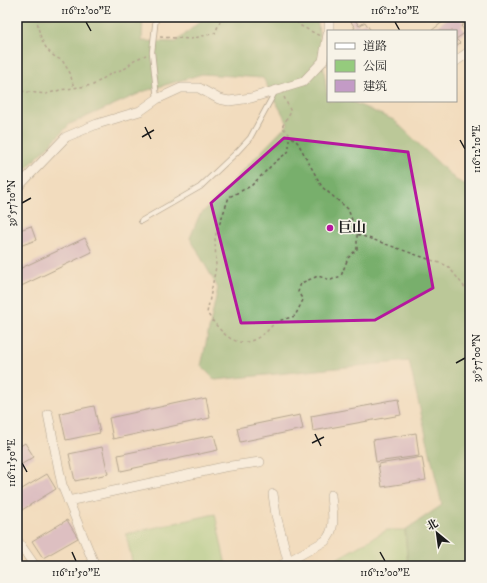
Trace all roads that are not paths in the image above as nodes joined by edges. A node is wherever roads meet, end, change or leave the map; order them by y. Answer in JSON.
{"nodes":[{"id":1,"x":156,"y":17,"type":"edge"},
{"id":2,"x":329,"y":17,"type":"edge"},
{"id":3,"x":328,"y":30,"type":"edge"},
{"id":4,"x":327,"y":40,"type":"edge"},
{"id":5,"x":470,"y":51,"type":"edge"},
{"id":6,"x":457,"y":60,"type":"edge"},
{"id":7,"x":278,"y":90,"type":"junction"},
{"id":8,"x":157,"y":99,"type":"junction"},
{"id":9,"x":17,"y":188,"type":"edge"},
{"id":10,"x":141,"y":221,"type":"dead end"},
{"id":11,"x":48,"y":414,"type":"dead end"},
{"id":12,"x":260,"y":462,"type":"dead end"},
{"id":13,"x":273,"y":494,"type":"dead end"},
{"id":14,"x":331,"y":495,"type":"dead end"},
{"id":15,"x":68,"y":501,"type":"junction"},
{"id":16,"x":17,"y":540,"type":"edge"},
{"id":17,"x":284,"y":564,"type":"edge"},
{"id":18,"x":35,"y":566,"type":"edge"},
{"id":19,"x":95,"y":566,"type":"edge"}],
"edges":[{"from":1,"to":8,"type":"lane"},
{"from":2,"to":3,"type":"street"},
{"from":4,"to":7,"type":"street"},
{"from":5,"to":6,"type":"street"},
{"from":7,"to":8,"type":"street"},
{"from":7,"to":10,"type":"lane"},
{"from":8,"to":9,"type":"street"},
{"from":11,"to":15,"type":"street"},
{"from":12,"to":15,"type":"street"},
{"from":13,"to":17,"type":"street"},
{"from":14,"to":17,"type":"street"},
{"from":15,"to":19,"type":"street"},
{"from":16,"to":18,"type":"street"}]}
